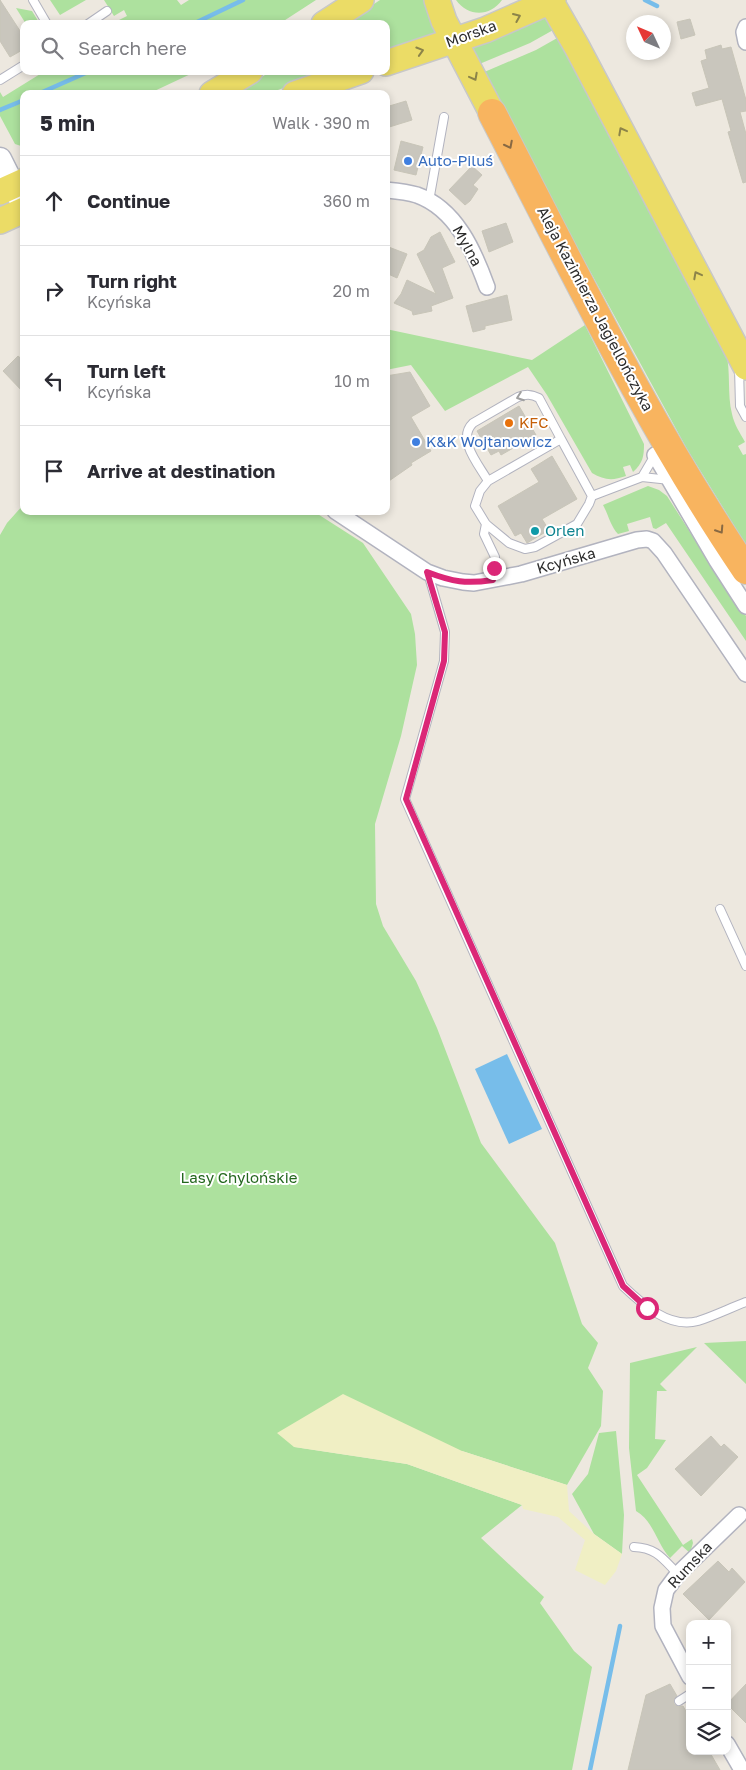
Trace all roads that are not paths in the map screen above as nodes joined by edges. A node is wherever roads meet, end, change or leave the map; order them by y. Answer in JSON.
{"nodes":[{"id":1,"x":33,"y":0,"type":"edge"},
{"id":2,"x":361,"y":0,"type":"edge"},
{"id":3,"x":437,"y":0,"type":"edge"},
{"id":4,"x":551,"y":0,"type":"edge"},
{"id":5,"x":107,"y":11,"type":"dead end"},
{"id":6,"x":45,"y":20,"type":"edge"},
{"id":7,"x":94,"y":20,"type":"edge"},
{"id":8,"x":330,"y":20,"type":"edge"},
{"id":9,"x":746,"y":27,"type":"edge"},
{"id":10,"x":455,"y":41,"type":"junction"},
{"id":11,"x":746,"y":42,"type":"edge"},
{"id":12,"x":390,"y":62,"type":"edge"},
{"id":13,"x":20,"y":68,"type":"edge"},
{"id":14,"x":243,"y":75,"type":"edge"},
{"id":15,"x":350,"y":75,"type":"edge"},
{"id":16,"x":0,"y":80,"type":"edge"},
{"id":17,"x":219,"y":90,"type":"edge"},
{"id":18,"x":307,"y":90,"type":"edge"},
{"id":19,"x":492,"y":113,"type":"joint"},
{"id":20,"x":444,"y":117,"type":"dead end"},
{"id":21,"x":0,"y":159,"type":"edge"},
{"id":22,"x":390,"y":191,"type":"edge"},
{"id":23,"x":17,"y":195,"type":"edge"},
{"id":24,"x":429,"y":201,"type":"junction"},
{"id":25,"x":0,"y":221,"type":"edge"},
{"id":26,"x":487,"y":287,"type":"dead end"},
{"id":27,"x":742,"y":360,"type":"edge"},
{"id":28,"x":625,"y":366,"type":"junction"},
{"id":29,"x":746,"y":417,"type":"edge"},
{"id":30,"x":561,"y":439,"type":"junction"},
{"id":31,"x":649,"y":466,"type":"junction"},
{"id":32,"x":670,"y":480,"type":"junction"},
{"id":33,"x":488,"y":481,"type":"junction"},
{"id":34,"x":592,"y":496,"type":"junction"},
{"id":35,"x":341,"y":515,"type":"edge"},
{"id":36,"x":486,"y":524,"type":"junction"},
{"id":37,"x":746,"y":570,"type":"edge"},
{"id":38,"x":427,"y":572,"type":"junction"},
{"id":39,"x":493,"y":580,"type":"junction"},
{"id":40,"x":746,"y":606,"type":"edge"},
{"id":41,"x":746,"y":674,"type":"edge"},
{"id":42,"x":720,"y":909,"type":"dead end"},
{"id":43,"x":746,"y":966,"type":"edge"},
{"id":44,"x":746,"y":1302,"type":"edge"},
{"id":45,"x":739,"y":1515,"type":"dead end"},
{"id":46,"x":634,"y":1547,"type":"dead end"},
{"id":47,"x":678,"y":1574,"type":"junction"},
{"id":48,"x":686,"y":1670,"type":"edge"},
{"id":49,"x":686,"y":1696,"type":"edge"},
{"id":50,"x":679,"y":1700,"type":"dead end"},
{"id":51,"x":731,"y":1751,"type":"edge"},
{"id":52,"x":742,"y":1770,"type":"edge"}],
"edges":[{"from":1,"to":6,"type":"lane"},
{"from":2,"to":8,"type":"main road"},
{"from":3,"to":10,"type":"main road","name":"Aleja Kazimierza Jagiellończyka"},
{"from":10,"to":4,"type":"main road","name":"Morska","one_way":true},
{"from":27,"to":4,"type":"main road","one_way":true},
{"from":5,"to":7,"type":"lane"},
{"from":9,"to":11,"type":"street"},
{"from":12,"to":10,"type":"main road","name":"Morska","one_way":true},
{"from":10,"to":19,"type":"main road","name":"Aleja Kazimierza Jagiellończyka","one_way":true},
{"from":13,"to":16,"type":"lane"},
{"from":14,"to":17,"type":"main road"},
{"from":15,"to":18,"type":"main road"},
{"from":19,"to":28,"type":"highway","name":"Aleja Kazimierza Jagiellończyka","one_way":true},
{"from":20,"to":24,"type":"lane"},
{"from":21,"to":23,"type":"street"},
{"from":22,"to":24,"type":"street","name":"Mylna"},
{"from":23,"to":25,"type":"main road"},
{"from":24,"to":26,"type":"street","name":"Mylna"},
{"from":27,"to":29,"type":"lane"},
{"from":28,"to":31,"type":"highway"},
{"from":28,"to":37,"type":"highway","name":"Aleja Kazimierza Jagiellończyka","one_way":true},
{"from":30,"to":33,"type":"lane"},
{"from":30,"to":33,"type":"lane","one_way":true},
{"from":30,"to":34,"type":"lane"},
{"from":31,"to":32,"type":"street"},
{"from":31,"to":32,"type":"lane"},
{"from":31,"to":34,"type":"lane"},
{"from":32,"to":40,"type":"street"},
{"from":33,"to":36,"type":"lane"},
{"from":34,"to":36,"type":"lane"},
{"from":35,"to":38,"type":"street","name":"Kcyńska"},
{"from":36,"to":39,"type":"lane"},
{"from":38,"to":39,"type":"street","name":"Kcyńska"},
{"from":38,"to":44,"type":"lane"},
{"from":39,"to":41,"type":"street","name":"Kcyńska"},
{"from":42,"to":43,"type":"lane"},
{"from":45,"to":47,"type":"street","name":"Rumska"},
{"from":46,"to":47,"type":"lane"},
{"from":47,"to":48,"type":"street","name":"Rumska"},
{"from":49,"to":50,"type":"lane"},
{"from":51,"to":52,"type":"street"}]}
